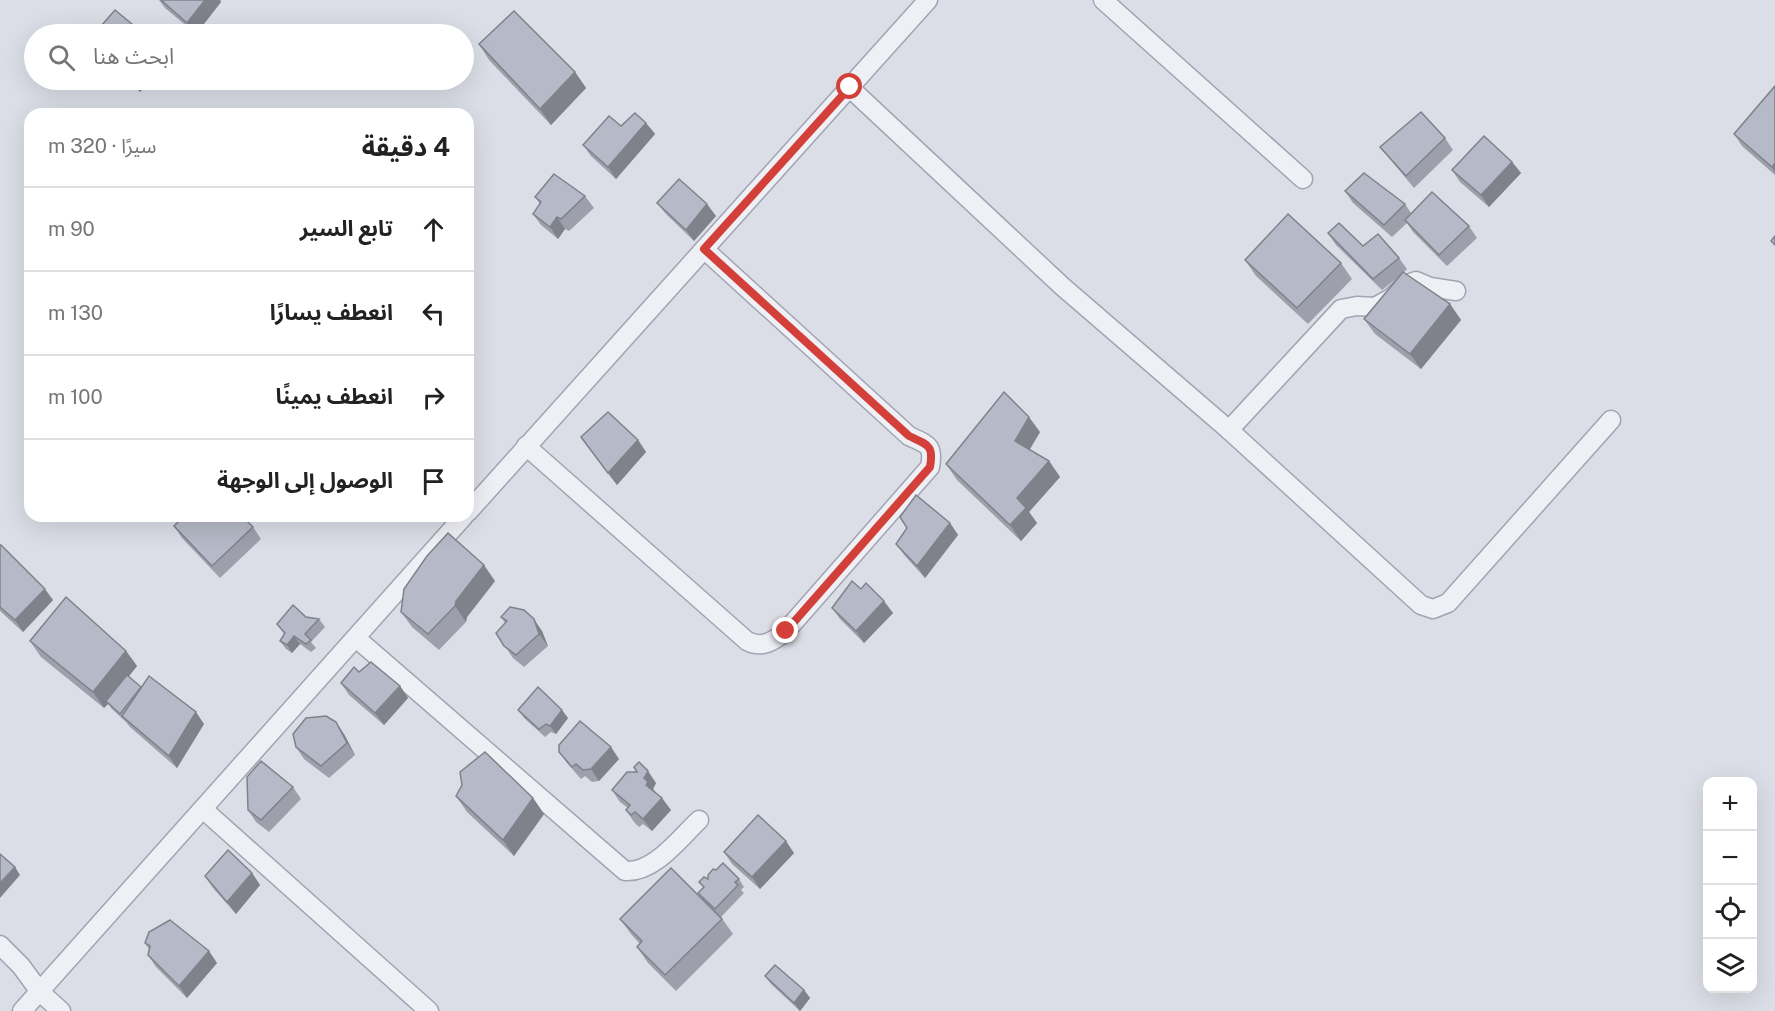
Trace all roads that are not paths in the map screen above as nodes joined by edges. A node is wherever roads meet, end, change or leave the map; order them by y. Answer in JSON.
{"nodes":[{"id":1,"x":928,"y":0,"type":"edge"},
{"id":2,"x":1103,"y":0,"type":"edge"},
{"id":3,"x":850,"y":87,"type":"junction"},
{"id":4,"x":1303,"y":179,"type":"dead end"},
{"id":5,"x":704,"y":249,"type":"junction"},
{"id":6,"x":1456,"y":291,"type":"dead end"},
{"id":7,"x":1611,"y":420,"type":"dead end"},
{"id":8,"x":1229,"y":430,"type":"junction"},
{"id":9,"x":526,"y":446,"type":"junction"},
{"id":10,"x":474,"y":505,"type":"edge"},
{"id":11,"x":459,"y":522,"type":"edge"},
{"id":12,"x":356,"y":638,"type":"junction"},
{"id":13,"x":204,"y":810,"type":"junction"},
{"id":14,"x":699,"y":820,"type":"dead end"},
{"id":15,"x":0,"y":945,"type":"edge"},
{"id":16,"x":40,"y":992,"type":"junction"},
{"id":17,"x":22,"y":1011,"type":"edge"},
{"id":18,"x":61,"y":1011,"type":"edge"},
{"id":19,"x":429,"y":1011,"type":"edge"}],
"edges":[{"from":1,"to":3,"type":"street"},
{"from":2,"to":4,"type":"street"},
{"from":3,"to":5,"type":"street"},
{"from":3,"to":8,"type":"street"},
{"from":5,"to":9,"type":"street"},
{"from":5,"to":9,"type":"street"},
{"from":6,"to":8,"type":"street"},
{"from":7,"to":8,"type":"street"},
{"from":9,"to":10,"type":"street"},
{"from":11,"to":12,"type":"street"},
{"from":12,"to":13,"type":"street"},
{"from":12,"to":14,"type":"street"},
{"from":13,"to":16,"type":"street"},
{"from":13,"to":19,"type":"street"},
{"from":15,"to":16,"type":"street"},
{"from":16,"to":17,"type":"street"},
{"from":16,"to":18,"type":"street"}]}
